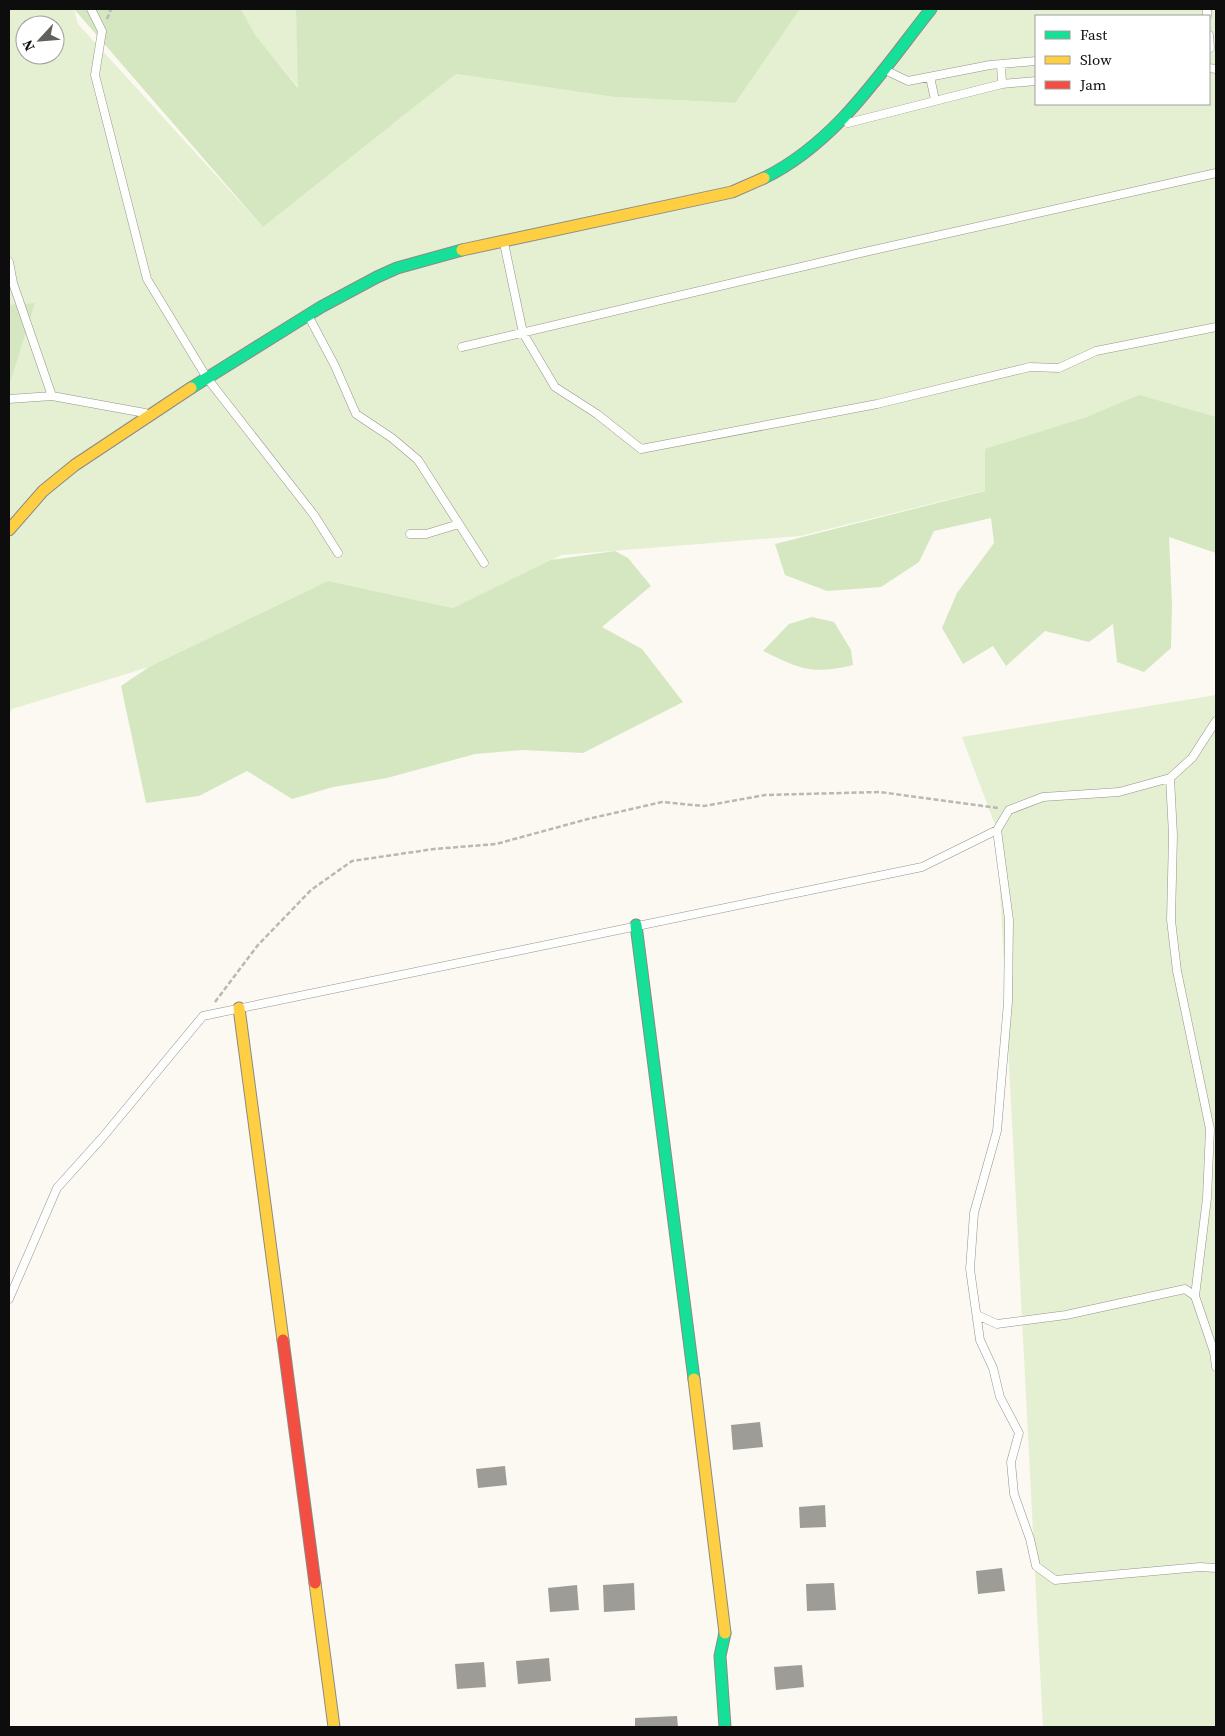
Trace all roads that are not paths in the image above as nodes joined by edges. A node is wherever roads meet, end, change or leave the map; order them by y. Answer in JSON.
{"nodes":[{"id":1,"x":91,"y":9,"type":"edge"},
{"id":2,"x":931,"y":9,"type":"edge"},
{"id":3,"x":1035,"y":60,"type":"edge"},
{"id":4,"x":1001,"y":64,"type":"junction"},
{"id":5,"x":883,"y":69,"type":"junction"},
{"id":6,"x":930,"y":77,"type":"junction"},
{"id":7,"x":1035,"y":81,"type":"edge"},
{"id":8,"x":1002,"y":84,"type":"junction"},
{"id":9,"x":935,"y":100,"type":"junction"},
{"id":10,"x":835,"y":126,"type":"junction"},
{"id":11,"x":1216,"y":173,"type":"edge"},
{"id":12,"x":504,"y":242,"type":"junction"},
{"id":13,"x":9,"y":262,"type":"edge"},
{"id":14,"x":308,"y":315,"type":"junction"},
{"id":15,"x":1216,"y":327,"type":"edge"},
{"id":16,"x":523,"y":333,"type":"junction"},
{"id":17,"x":462,"y":347,"type":"dead end"},
{"id":18,"x":207,"y":378,"type":"junction"},
{"id":19,"x":52,"y":396,"type":"junction"},
{"id":20,"x":9,"y":399,"type":"edge"},
{"id":21,"x":152,"y":414,"type":"junction"},
{"id":22,"x":459,"y":524,"type":"junction"},
{"id":23,"x":9,"y":530,"type":"edge"},
{"id":24,"x":410,"y":534,"type":"dead end"},
{"id":25,"x":338,"y":553,"type":"dead end"},
{"id":26,"x":484,"y":563,"type":"dead end"},
{"id":27,"x":1216,"y":721,"type":"edge"},
{"id":28,"x":1170,"y":778,"type":"junction"},
{"id":29,"x":997,"y":830,"type":"junction"},
{"id":30,"x":636,"y":925,"type":"junction"},
{"id":31,"x":239,"y":1008,"type":"junction"},
{"id":32,"x":1195,"y":1296,"type":"junction"},
{"id":33,"x":9,"y":1299,"type":"edge"},
{"id":34,"x":977,"y":1315,"type":"junction"},
{"id":35,"x":1216,"y":1368,"type":"edge"},
{"id":36,"x":1216,"y":1568,"type":"edge"},
{"id":37,"x":334,"y":1727,"type":"edge"},
{"id":38,"x":725,"y":1727,"type":"edge"}],
"edges":[{"from":1,"to":18,"type":"lane"},
{"from":2,"to":5,"type":"street"},
{"from":3,"to":4,"type":"lane"},
{"from":4,"to":6,"type":"lane"},
{"from":4,"to":8,"type":"lane"},
{"from":5,"to":6,"type":"lane"},
{"from":5,"to":10,"type":"street"},
{"from":6,"to":9,"type":"lane"},
{"from":7,"to":8,"type":"lane"},
{"from":8,"to":9,"type":"lane"},
{"from":9,"to":10,"type":"lane"},
{"from":10,"to":12,"type":"street"},
{"from":11,"to":16,"type":"lane"},
{"from":12,"to":14,"type":"street"},
{"from":12,"to":16,"type":"lane"},
{"from":13,"to":19,"type":"lane"},
{"from":14,"to":18,"type":"street"},
{"from":14,"to":22,"type":"lane"},
{"from":15,"to":16,"type":"lane"},
{"from":16,"to":17,"type":"lane"},
{"from":18,"to":21,"type":"street"},
{"from":18,"to":25,"type":"lane"},
{"from":19,"to":20,"type":"lane"},
{"from":19,"to":21,"type":"lane"},
{"from":21,"to":23,"type":"street"},
{"from":22,"to":24,"type":"lane"},
{"from":22,"to":26,"type":"lane"},
{"from":27,"to":28,"type":"lane"},
{"from":28,"to":29,"type":"lane"},
{"from":28,"to":32,"type":"lane"},
{"from":29,"to":30,"type":"lane"},
{"from":29,"to":34,"type":"lane"},
{"from":30,"to":31,"type":"lane"},
{"from":30,"to":38,"type":"street"},
{"from":31,"to":33,"type":"lane"},
{"from":31,"to":37,"type":"street"},
{"from":32,"to":34,"type":"lane"},
{"from":32,"to":35,"type":"lane"},
{"from":34,"to":36,"type":"lane"}]}
